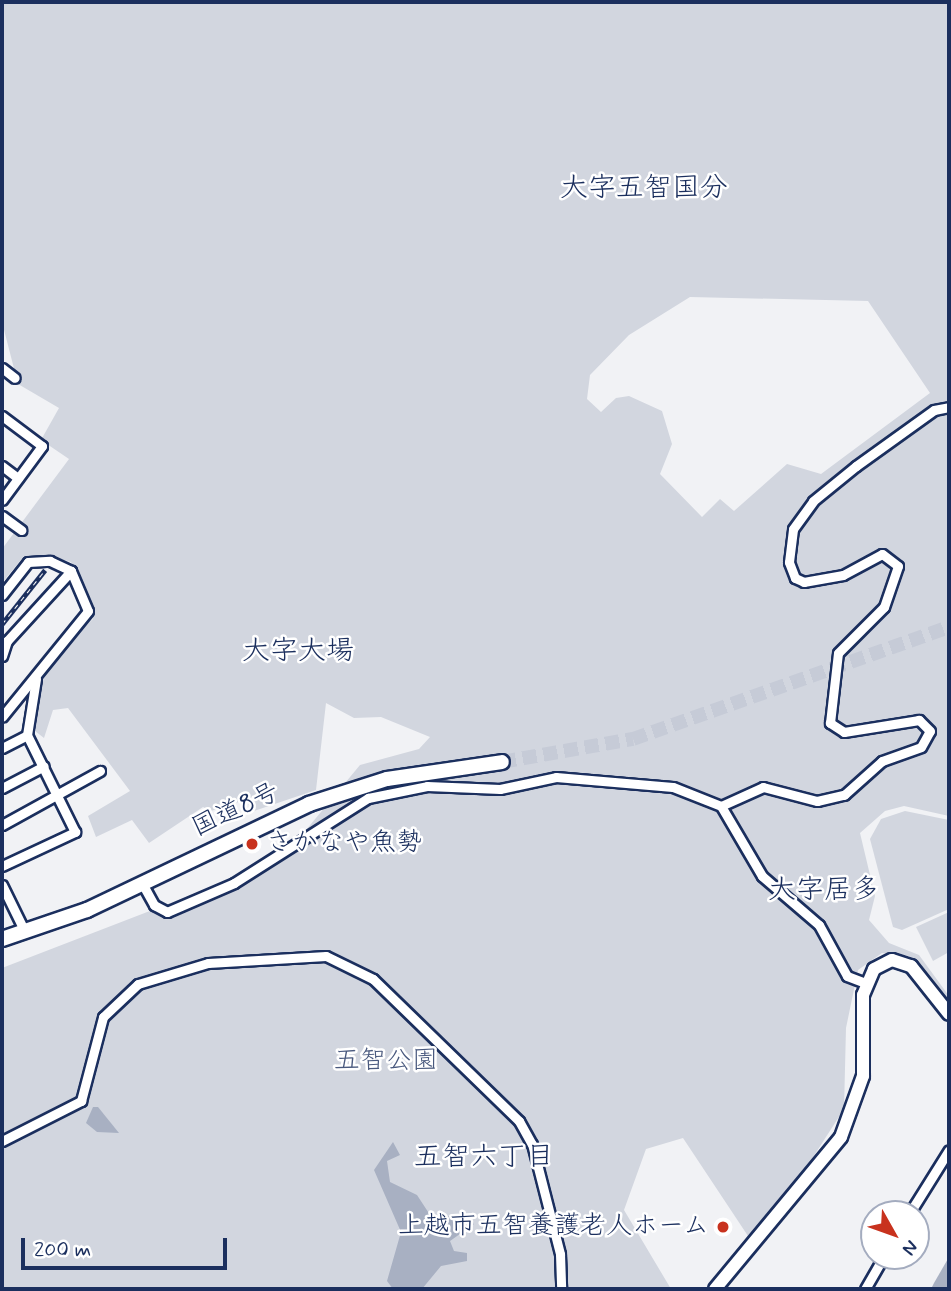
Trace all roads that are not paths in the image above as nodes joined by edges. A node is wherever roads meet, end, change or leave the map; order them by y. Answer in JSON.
{"nodes":[{"id":1,"x":2,"y":368,"type":"edge"},
{"id":2,"x":15,"y":378,"type":"dead end"},
{"id":3,"x":949,"y":407,"type":"edge"},
{"id":4,"x":2,"y":416,"type":"edge"},
{"id":5,"x":2,"y":466,"type":"edge"},
{"id":6,"x":18,"y":478,"type":"junction"},
{"id":7,"x":2,"y":500,"type":"edge"},
{"id":8,"x":2,"y":516,"type":"edge"},
{"id":9,"x":21,"y":530,"type":"dead end"},
{"id":10,"x":71,"y":570,"type":"junction"},
{"id":11,"x":2,"y":595,"type":"edge"},
{"id":12,"x":2,"y":656,"type":"edge"},
{"id":13,"x":36,"y":679,"type":"junction"},
{"id":14,"x":2,"y":717,"type":"edge"},
{"id":15,"x":27,"y":735,"type":"junction"},
{"id":16,"x":2,"y":748,"type":"edge"},
{"id":17,"x":502,"y":762,"type":"tunnel mouth"},
{"id":18,"x":44,"y":766,"type":"junction"},
{"id":19,"x":100,"y":771,"type":"dead end"},
{"id":20,"x":2,"y":788,"type":"edge"},
{"id":21,"x":59,"y":796,"type":"junction"},
{"id":22,"x":721,"y":806,"type":"junction"},
{"id":23,"x":2,"y":825,"type":"edge"},
{"id":24,"x":2,"y":866,"type":"edge"},
{"id":25,"x":2,"y":885,"type":"edge"},
{"id":26,"x":143,"y":885,"type":"junction"},
{"id":27,"x":25,"y":932,"type":"junction"},
{"id":28,"x":2,"y":939,"type":"edge"},
{"id":29,"x":865,"y":983,"type":"junction"},
{"id":30,"x":949,"y":1014,"type":"edge"},
{"id":31,"x":2,"y":1141,"type":"edge"},
{"id":32,"x":949,"y":1150,"type":"edge"},
{"id":33,"x":918,"y":1200,"type":"edge"},
{"id":34,"x":876,"y":1270,"type":"edge"},
{"id":35,"x":561,"y":1289,"type":"edge"},
{"id":36,"x":715,"y":1289,"type":"edge"},
{"id":37,"x":865,"y":1289,"type":"edge"}],
"edges":[{"from":1,"to":2,"type":"street"},
{"from":3,"to":22,"type":"street"},
{"from":4,"to":6,"type":"street"},
{"from":5,"to":6,"type":"street"},
{"from":6,"to":7,"type":"street"},
{"from":8,"to":9,"type":"street"},
{"from":10,"to":11,"type":"street"},
{"from":10,"to":12,"type":"street"},
{"from":10,"to":13,"type":"street"},
{"from":13,"to":14,"type":"street"},
{"from":13,"to":15,"type":"street"},
{"from":15,"to":16,"type":"street"},
{"from":15,"to":18,"type":"street"},
{"from":17,"to":26,"type":"highway","name":"国道8号"},
{"from":18,"to":20,"type":"street"},
{"from":18,"to":21,"type":"street"},
{"from":19,"to":21,"type":"street"},
{"from":21,"to":23,"type":"street"},
{"from":21,"to":24,"type":"street"},
{"from":22,"to":26,"type":"street"},
{"from":22,"to":29,"type":"street"},
{"from":25,"to":27,"type":"street"},
{"from":26,"to":27,"type":"highway","name":"国道8号"},
{"from":27,"to":28,"type":"highway","name":"国道8号"},
{"from":29,"to":30,"type":"main road"},
{"from":29,"to":36,"type":"main road"},
{"from":31,"to":35,"type":"street"},
{"from":32,"to":33,"type":"street"},
{"from":34,"to":37,"type":"street"}]}
